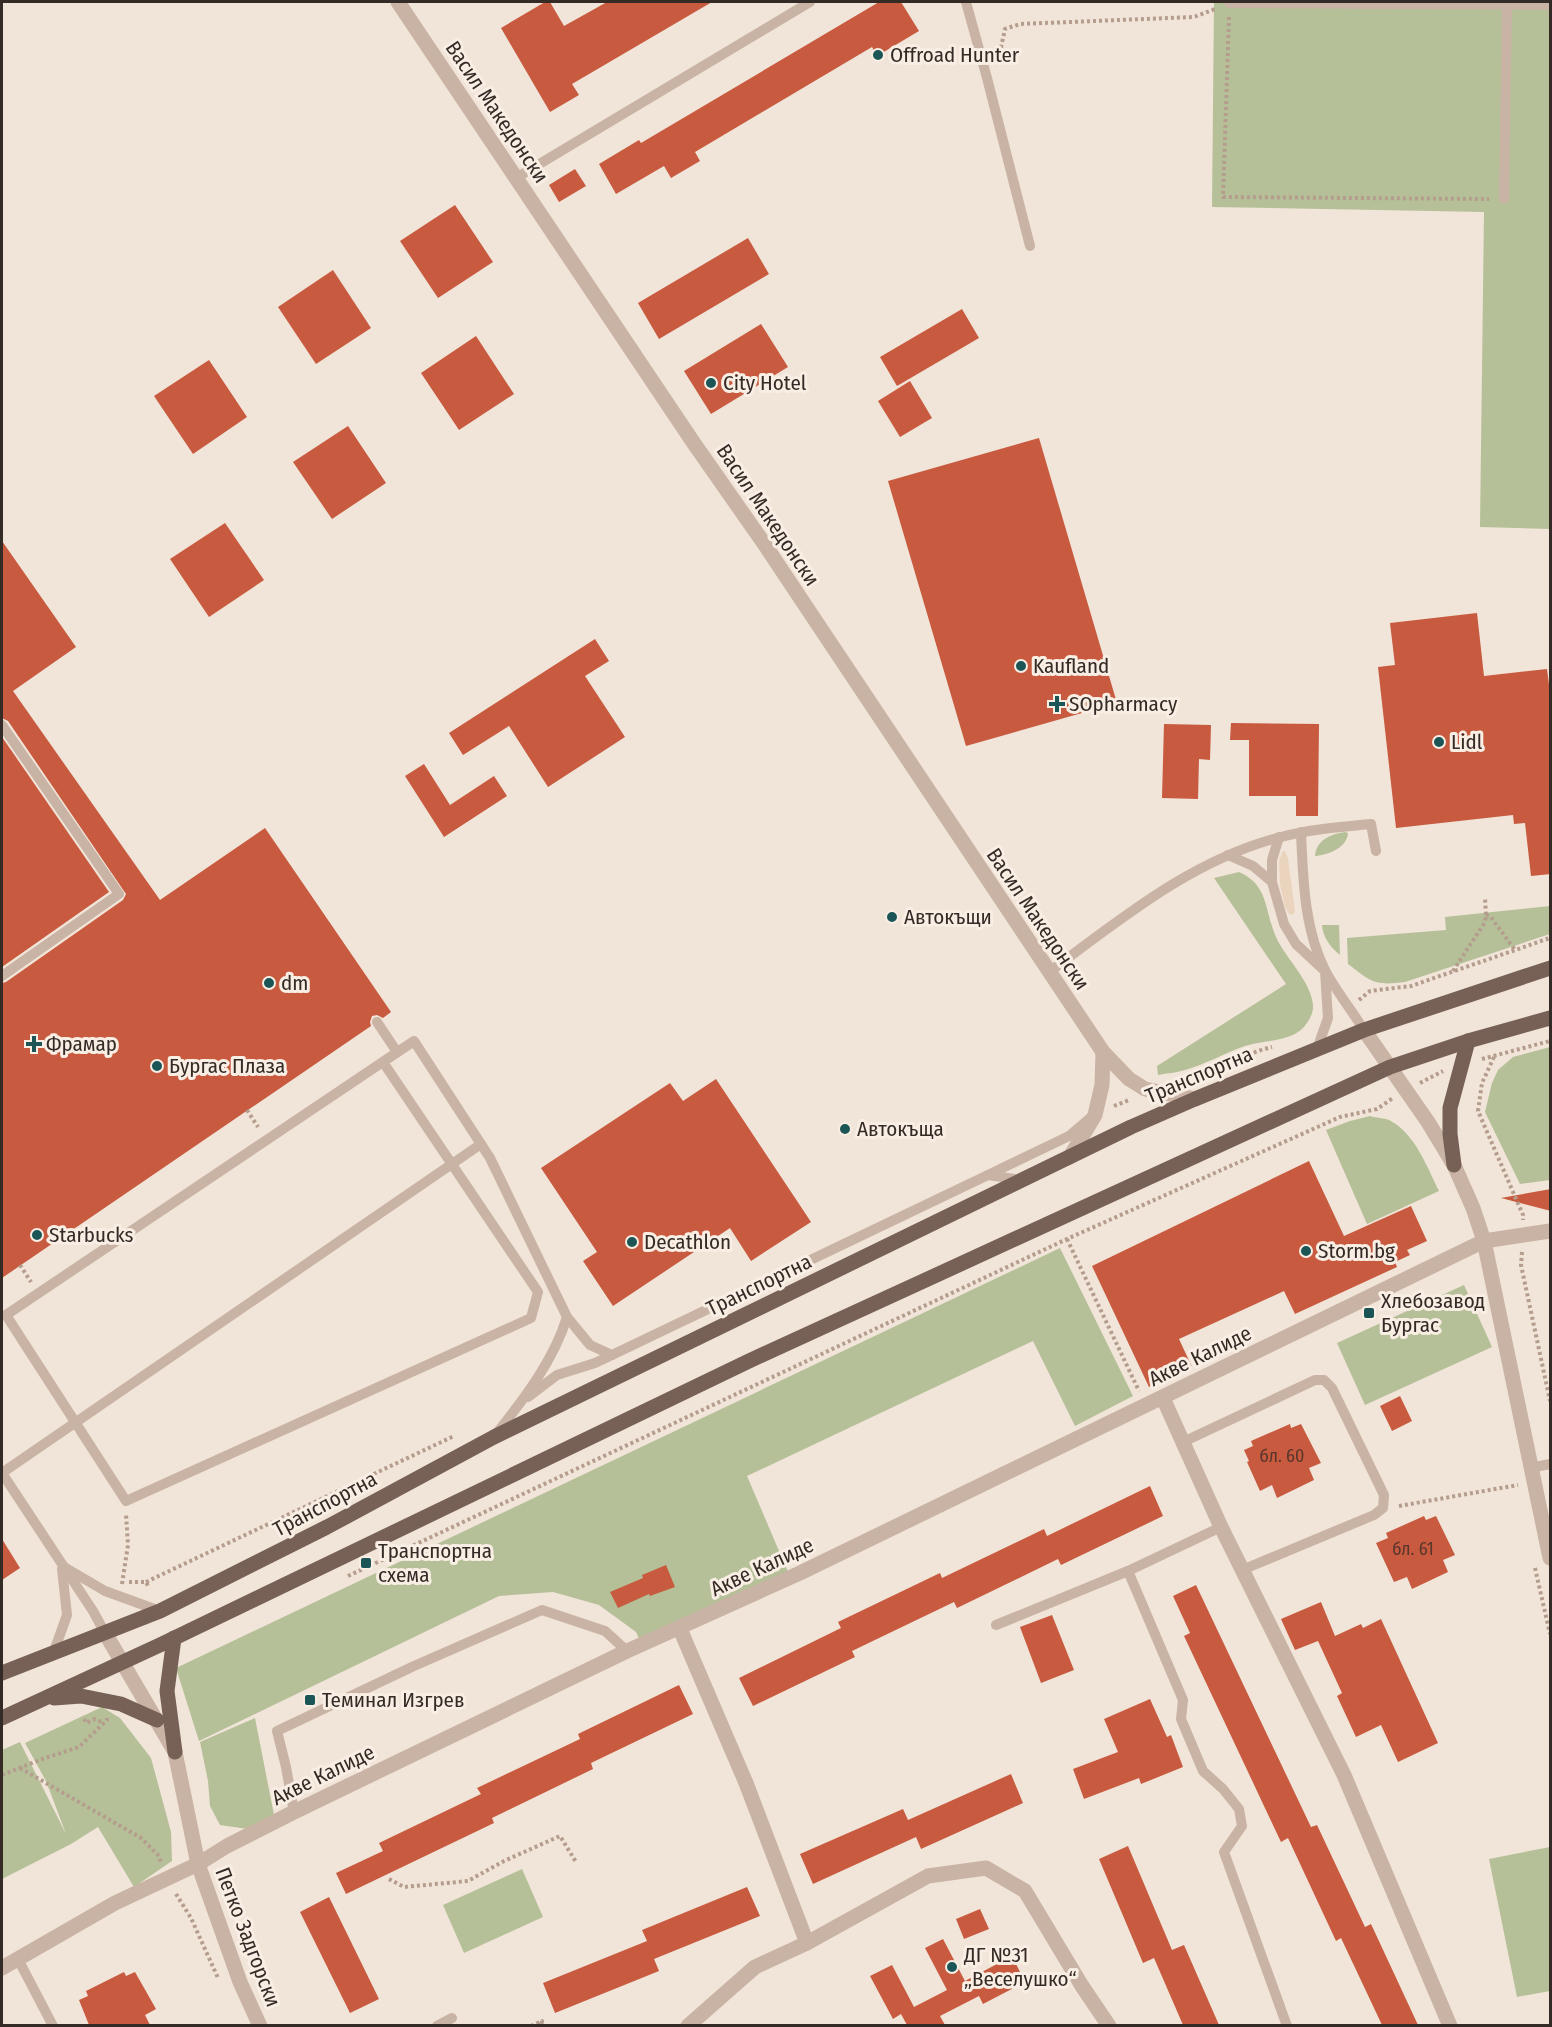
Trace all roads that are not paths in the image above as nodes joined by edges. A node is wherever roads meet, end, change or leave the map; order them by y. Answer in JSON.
{"nodes":[{"id":1,"x":398,"y":2,"type":"edge"},
{"id":2,"x":810,"y":2,"type":"edge"},
{"id":3,"x":966,"y":2,"type":"edge"},
{"id":4,"x":1229,"y":2,"type":"edge"},
{"id":5,"x":1547,"y":4,"type":"edge"},
{"id":6,"x":1507,"y":6,"type":"junction"},
{"id":7,"x":516,"y":178,"type":"junction"},
{"id":8,"x":1504,"y":199,"type":"road end"},
{"id":9,"x":1029,"y":246,"type":"dead end"},
{"id":10,"x":2,"y":724,"type":"edge"},
{"id":11,"x":1301,"y":832,"type":"junction"},
{"id":12,"x":1279,"y":837,"type":"junction"},
{"id":13,"x":1376,"y":851,"type":"dead end"},
{"id":14,"x":1228,"y":855,"type":"junction"},
{"id":15,"x":1272,"y":882,"type":"junction"},
{"id":16,"x":1551,"y":968,"type":"edge"},
{"id":17,"x":1325,"y":971,"type":"junction"},
{"id":18,"x":1049,"y":972,"type":"junction"},
{"id":19,"x":2,"y":976,"type":"edge"},
{"id":20,"x":1551,"y":1017,"type":"edge"},
{"id":21,"x":377,"y":1022,"type":"dead end"},
{"id":22,"x":1364,"y":1030,"type":"junction"},
{"id":23,"x":1468,"y":1041,"type":"junction"},
{"id":24,"x":1317,"y":1049,"type":"junction"},
{"id":25,"x":398,"y":1052,"type":"junction"},
{"id":26,"x":1103,"y":1052,"type":"junction"},
{"id":27,"x":383,"y":1062,"type":"junction"},
{"id":28,"x":1390,"y":1067,"type":"junction"},
{"id":29,"x":1195,"y":1099,"type":"junction"},
{"id":30,"x":1095,"y":1115,"type":"junction"},
{"id":31,"x":481,"y":1144,"type":"junction"},
{"id":32,"x":1070,"y":1157,"type":"junction"},
{"id":33,"x":452,"y":1165,"type":"junction"},
{"id":34,"x":1454,"y":1165,"type":"junction"},
{"id":35,"x":988,"y":1175,"type":"junction"},
{"id":36,"x":1022,"y":1180,"type":"junction"},
{"id":37,"x":1551,"y":1231,"type":"edge"},
{"id":38,"x":1484,"y":1240,"type":"junction"},
{"id":39,"x":4,"y":1317,"type":"edge"},
{"id":40,"x":567,"y":1317,"type":"junction"},
{"id":41,"x":612,"y":1355,"type":"junction"},
{"id":42,"x":1163,"y":1398,"type":"junction"},
{"id":43,"x":521,"y":1402,"type":"junction"},
{"id":44,"x":76,"y":1423,"type":"junction"},
{"id":45,"x":494,"y":1437,"type":"junction"},
{"id":46,"x":1183,"y":1442,"type":"junction"},
{"id":47,"x":1551,"y":1464,"type":"edge"},
{"id":48,"x":2,"y":1473,"type":"edge"},
{"id":49,"x":1532,"y":1475,"type":"junction"},
{"id":50,"x":1221,"y":1527,"type":"junction"},
{"id":51,"x":1551,"y":1558,"type":"edge"},
{"id":52,"x":62,"y":1566,"type":"junction"},
{"id":53,"x":1242,"y":1570,"type":"junction"},
{"id":54,"x":1128,"y":1571,"type":"junction"},
{"id":55,"x":160,"y":1611,"type":"junction"},
{"id":56,"x":996,"y":1625,"type":"dead end"},
{"id":57,"x":680,"y":1629,"type":"junction"},
{"id":58,"x":105,"y":1633,"type":"junction"},
{"id":59,"x":174,"y":1638,"type":"junction"},
{"id":60,"x":627,"y":1651,"type":"junction"},
{"id":61,"x":53,"y":1654,"type":"junction"},
{"id":62,"x":122,"y":1663,"type":"junction"},
{"id":63,"x":2,"y":1673,"type":"edge"},
{"id":64,"x":42,"y":1699,"type":"junction"},
{"id":65,"x":2,"y":1718,"type":"edge"},
{"id":66,"x":157,"y":1720,"type":"junction"},
{"id":67,"x":175,"y":1752,"type":"junction"},
{"id":68,"x":294,"y":1812,"type":"junction"},
{"id":69,"x":198,"y":1864,"type":"junction"},
{"id":70,"x":807,"y":1943,"type":"junction"},
{"id":71,"x":18,"y":1959,"type":"junction"},
{"id":72,"x":2,"y":1968,"type":"edge"},
{"id":73,"x":452,"y":2018,"type":"dead end"},
{"id":74,"x":53,"y":2025,"type":"edge"},
{"id":75,"x":260,"y":2025,"type":"edge"},
{"id":76,"x":437,"y":2025,"type":"edge"},
{"id":77,"x":688,"y":2025,"type":"edge"},
{"id":78,"x":1109,"y":2025,"type":"edge"},
{"id":79,"x":1287,"y":2025,"type":"edge"},
{"id":80,"x":1450,"y":2025,"type":"edge"}],
"edges":[{"from":1,"to":7,"type":"street","name":"Васил Македонски"},
{"from":2,"to":7,"type":"lane"},
{"from":3,"to":9,"type":"lane"},
{"from":4,"to":6,"type":"lane"},
{"from":5,"to":6,"type":"lane"},
{"from":6,"to":8,"type":"lane"},
{"from":7,"to":18,"type":"street","name":"Васил Македонски"},
{"from":10,"to":19,"type":"lane"},
{"from":11,"to":12,"type":"lane"},
{"from":11,"to":13,"type":"lane"},
{"from":11,"to":17,"type":"lane"},
{"from":12,"to":14,"type":"lane"},
{"from":12,"to":15,"type":"lane"},
{"from":14,"to":15,"type":"lane"},
{"from":14,"to":18,"type":"lane"},
{"from":15,"to":17,"type":"lane"},
{"from":16,"to":22,"type":"main road","name":"Транспортна"},
{"from":17,"to":22,"type":"lane"},
{"from":17,"to":24,"type":"lane"},
{"from":18,"to":26,"type":"street","name":"Васил Македонски"},
{"from":20,"to":23,"type":"main road"},
{"from":21,"to":25,"type":"lane"},
{"from":22,"to":24,"type":"main road","name":"Транспортна"},
{"from":22,"to":28,"type":"street"},
{"from":23,"to":28,"type":"main road"},
{"from":23,"to":34,"type":"main road"},
{"from":24,"to":29,"type":"main road","name":"Транспортна"},
{"from":25,"to":27,"type":"lane"},
{"from":25,"to":31,"type":"lane"},
{"from":26,"to":29,"type":"street","name":"Васил Македонски"},
{"from":26,"to":30,"type":"street"},
{"from":27,"to":33,"type":"lane"},
{"from":27,"to":39,"type":"lane"},
{"from":28,"to":34,"type":"street"},
{"from":28,"to":59,"type":"main road"},
{"from":29,"to":32,"type":"main road","name":"Транспортна"},
{"from":30,"to":32,"type":"street"},
{"from":30,"to":35,"type":"lane"},
{"from":31,"to":33,"type":"lane"},
{"from":31,"to":40,"type":"lane"},
{"from":32,"to":36,"type":"main road","name":"Транспортна"},
{"from":33,"to":44,"type":"lane"},
{"from":33,"to":44,"type":"lane"},
{"from":34,"to":38,"type":"street"},
{"from":35,"to":36,"type":"lane"},
{"from":35,"to":41,"type":"lane"},
{"from":36,"to":45,"type":"main road","name":"Транспортна"},
{"from":37,"to":38,"type":"street","name":"Акве Калиде"},
{"from":38,"to":42,"type":"street","name":"Акве Калиде"},
{"from":38,"to":49,"type":"street"},
{"from":39,"to":44,"type":"lane"},
{"from":40,"to":41,"type":"lane"},
{"from":40,"to":43,"type":"lane"},
{"from":41,"to":43,"type":"lane"},
{"from":42,"to":46,"type":"street"},
{"from":42,"to":57,"type":"street","name":"Акве Калиде"},
{"from":43,"to":45,"type":"lane"},
{"from":44,"to":48,"type":"lane"},
{"from":45,"to":55,"type":"main road","name":"Транспортна"},
{"from":46,"to":50,"type":"street"},
{"from":46,"to":53,"type":"lane"},
{"from":47,"to":49,"type":"lane"},
{"from":48,"to":52,"type":"lane"},
{"from":49,"to":51,"type":"street"},
{"from":50,"to":53,"type":"street"},
{"from":50,"to":54,"type":"lane"},
{"from":52,"to":55,"type":"lane"},
{"from":52,"to":58,"type":"lane"},
{"from":52,"to":61,"type":"lane"},
{"from":53,"to":80,"type":"street"},
{"from":54,"to":56,"type":"lane"},
{"from":54,"to":79,"type":"lane"},
{"from":55,"to":58,"type":"main road","name":"Транспортна"},
{"from":57,"to":60,"type":"street","name":"Акве Калиде"},
{"from":57,"to":70,"type":"street"},
{"from":58,"to":61,"type":"main road","name":"Транспортна"},
{"from":58,"to":62,"type":"street","name":"Петко Задгорски"},
{"from":59,"to":62,"type":"main road"},
{"from":59,"to":67,"type":"main road"},
{"from":60,"to":68,"type":"street","name":"Акве Калиде"},
{"from":60,"to":68,"type":"lane"},
{"from":61,"to":63,"type":"main road","name":"Транспортна"},
{"from":62,"to":64,"type":"main road"},
{"from":62,"to":66,"type":"street","name":"Петко Задгорски"},
{"from":64,"to":65,"type":"main road"},
{"from":64,"to":66,"type":"main road"},
{"from":66,"to":67,"type":"street","name":"Петко Задгорски"},
{"from":67,"to":69,"type":"street","name":"Петко Задгорски"},
{"from":68,"to":69,"type":"street","name":"Акве Калиде"},
{"from":69,"to":71,"type":"street","name":"Акве Калиде"},
{"from":69,"to":75,"type":"street","name":"Петко Задгорски"},
{"from":70,"to":77,"type":"street"},
{"from":70,"to":78,"type":"street"},
{"from":71,"to":72,"type":"street","name":"Акве Калиде"},
{"from":71,"to":74,"type":"lane"},
{"from":73,"to":76,"type":"lane"}]}
